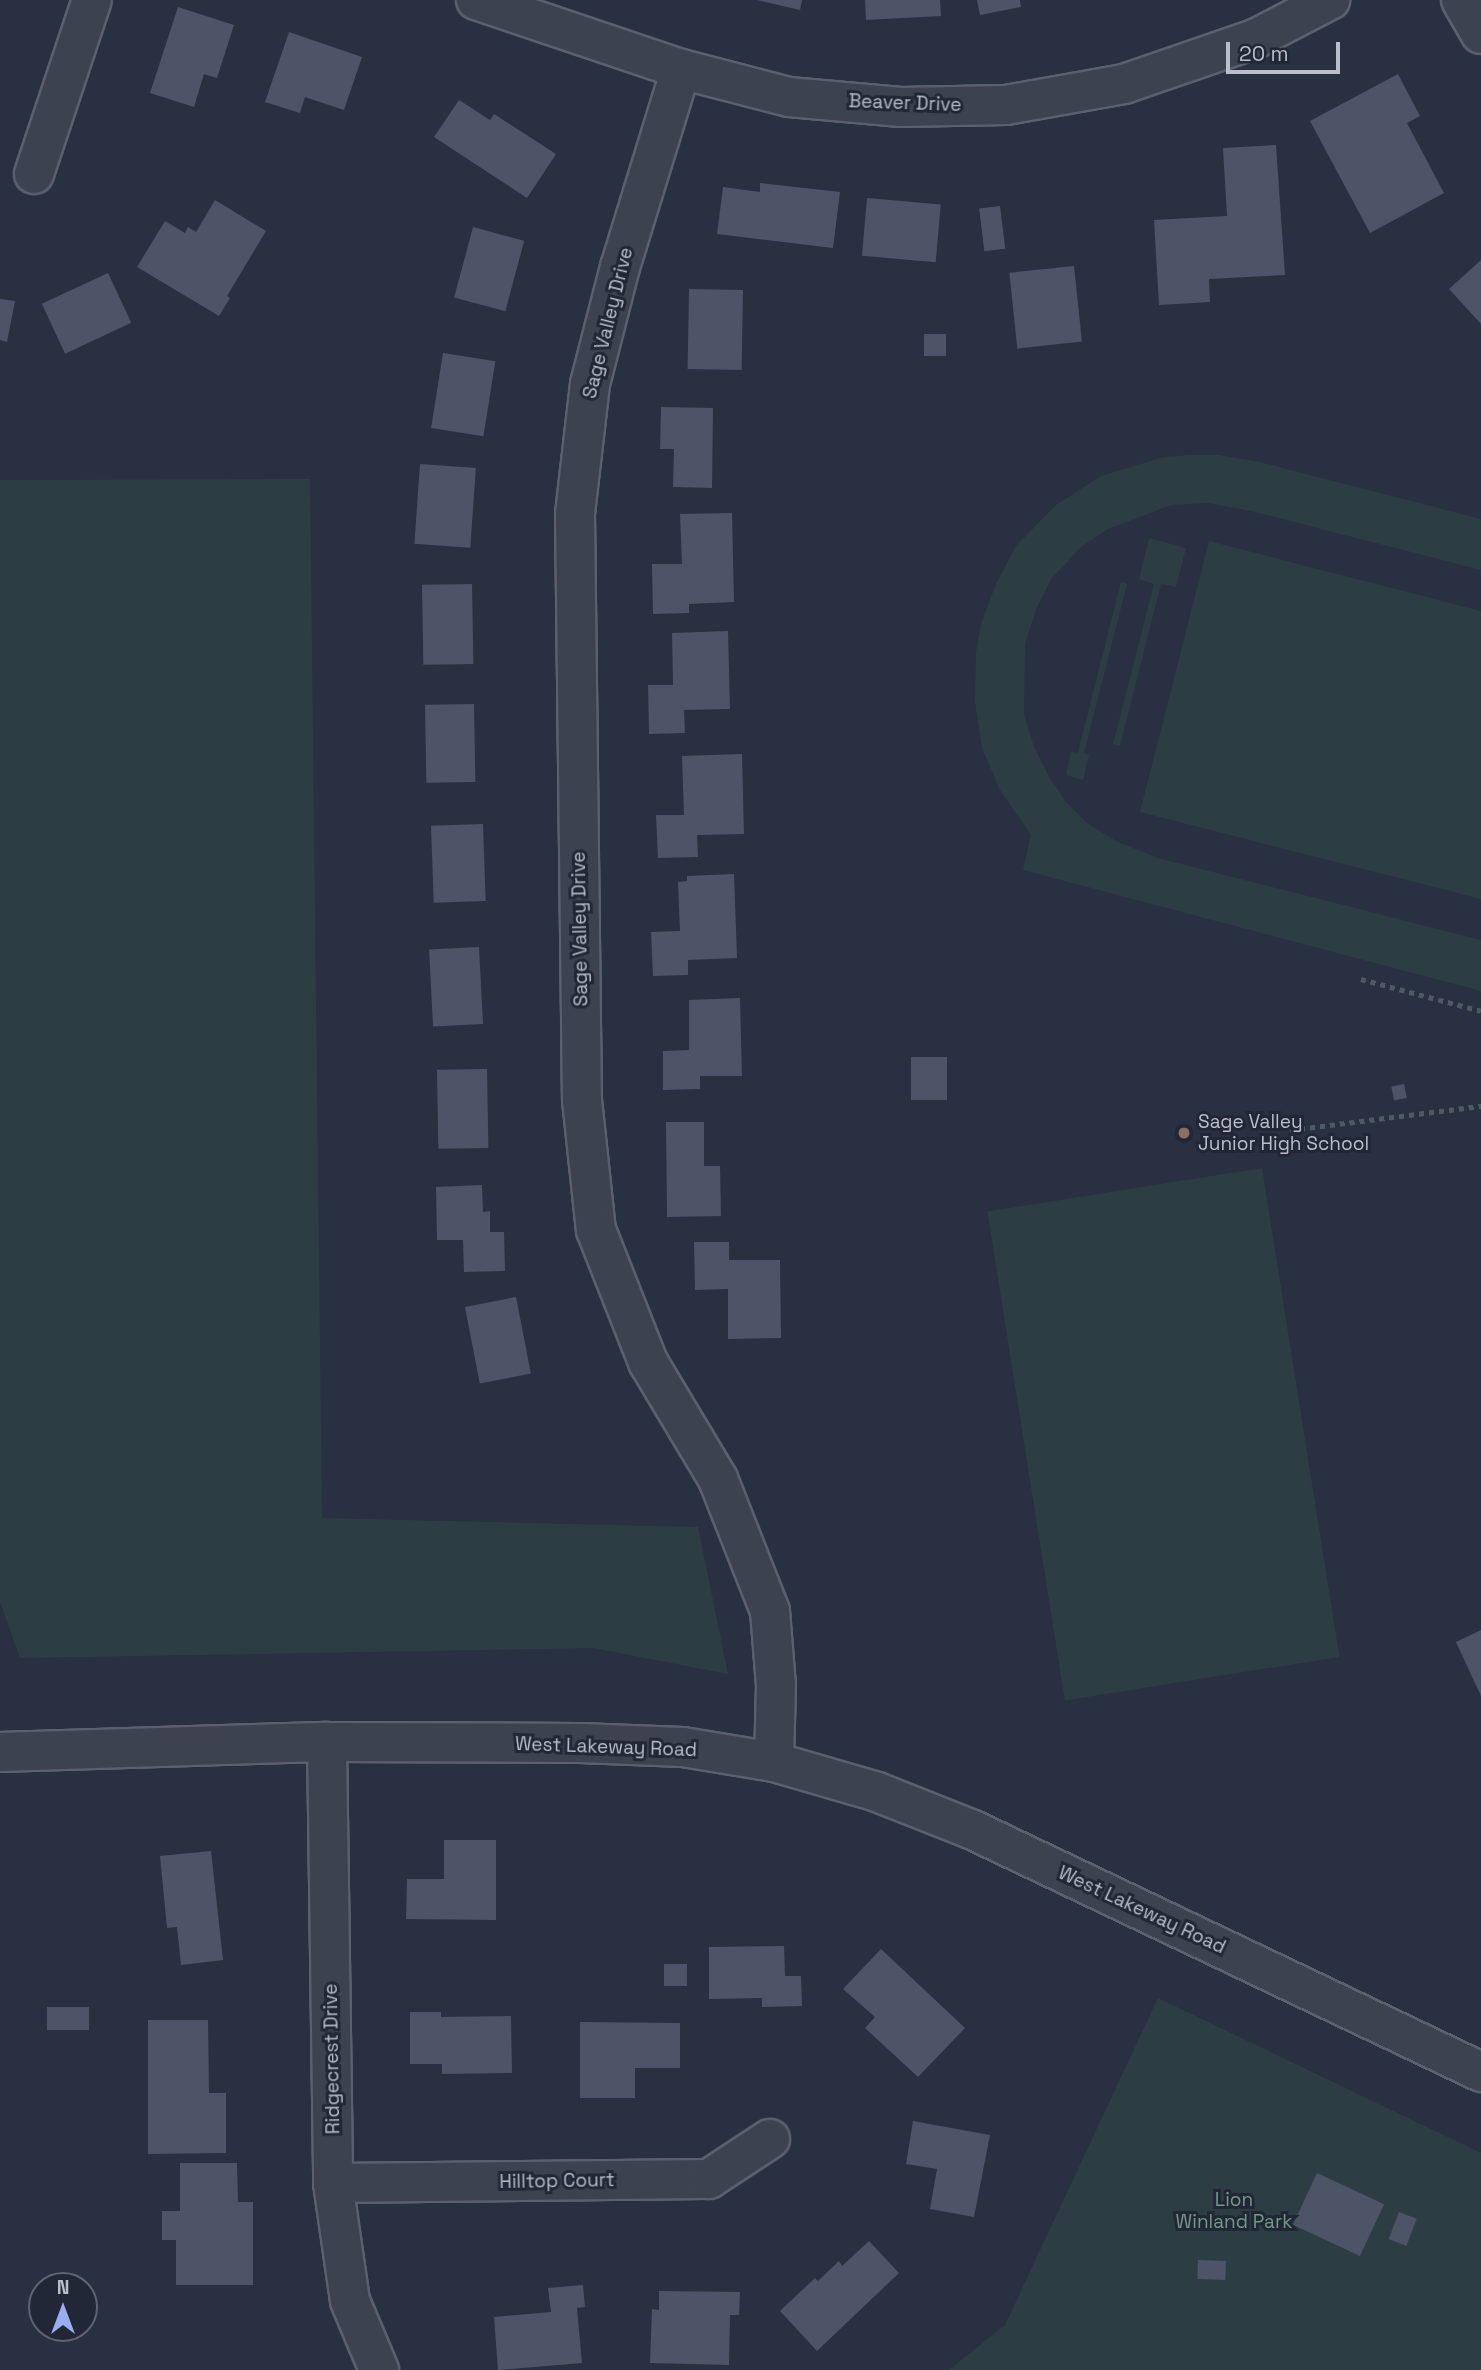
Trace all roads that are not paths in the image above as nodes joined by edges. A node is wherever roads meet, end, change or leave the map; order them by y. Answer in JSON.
{"nodes":[{"id":1,"x":92,"y":0,"type":"edge"},
{"id":2,"x":476,"y":0,"type":"edge"},
{"id":3,"x":1330,"y":0,"type":"edge"},
{"id":4,"x":1461,"y":0,"type":"edge"},
{"id":5,"x":1481,"y":34,"type":"edge"},
{"id":6,"x":681,"y":69,"type":"junction"},
{"id":7,"x":34,"y":174,"type":"dead end"},
{"id":8,"x":327,"y":1742,"type":"junction"},
{"id":9,"x":0,"y":1752,"type":"edge"},
{"id":10,"x":774,"y":1762,"type":"junction"},
{"id":11,"x":1481,"y":2072,"type":"edge"},
{"id":12,"x":770,"y":2139,"type":"dead end"},
{"id":13,"x":333,"y":2183,"type":"junction"},
{"id":14,"x":379,"y":2370,"type":"edge"}],
"edges":[{"from":1,"to":7,"type":"street"},
{"from":2,"to":6,"type":"street","name":"Beaver Drive"},
{"from":3,"to":6,"type":"street","name":"Beaver Drive"},
{"from":4,"to":5,"type":"street"},
{"from":6,"to":10,"type":"street","name":"Sage Valley Drive"},
{"from":8,"to":9,"type":"street","name":"West Lakeway Road"},
{"from":8,"to":10,"type":"street","name":"West Lakeway Road"},
{"from":8,"to":13,"type":"street","name":"Ridgecrest Drive"},
{"from":10,"to":11,"type":"street","name":"West Lakeway Road"},
{"from":12,"to":13,"type":"street","name":"Hilltop Court"},
{"from":13,"to":14,"type":"street","name":"Ridgecrest Drive"}]}
